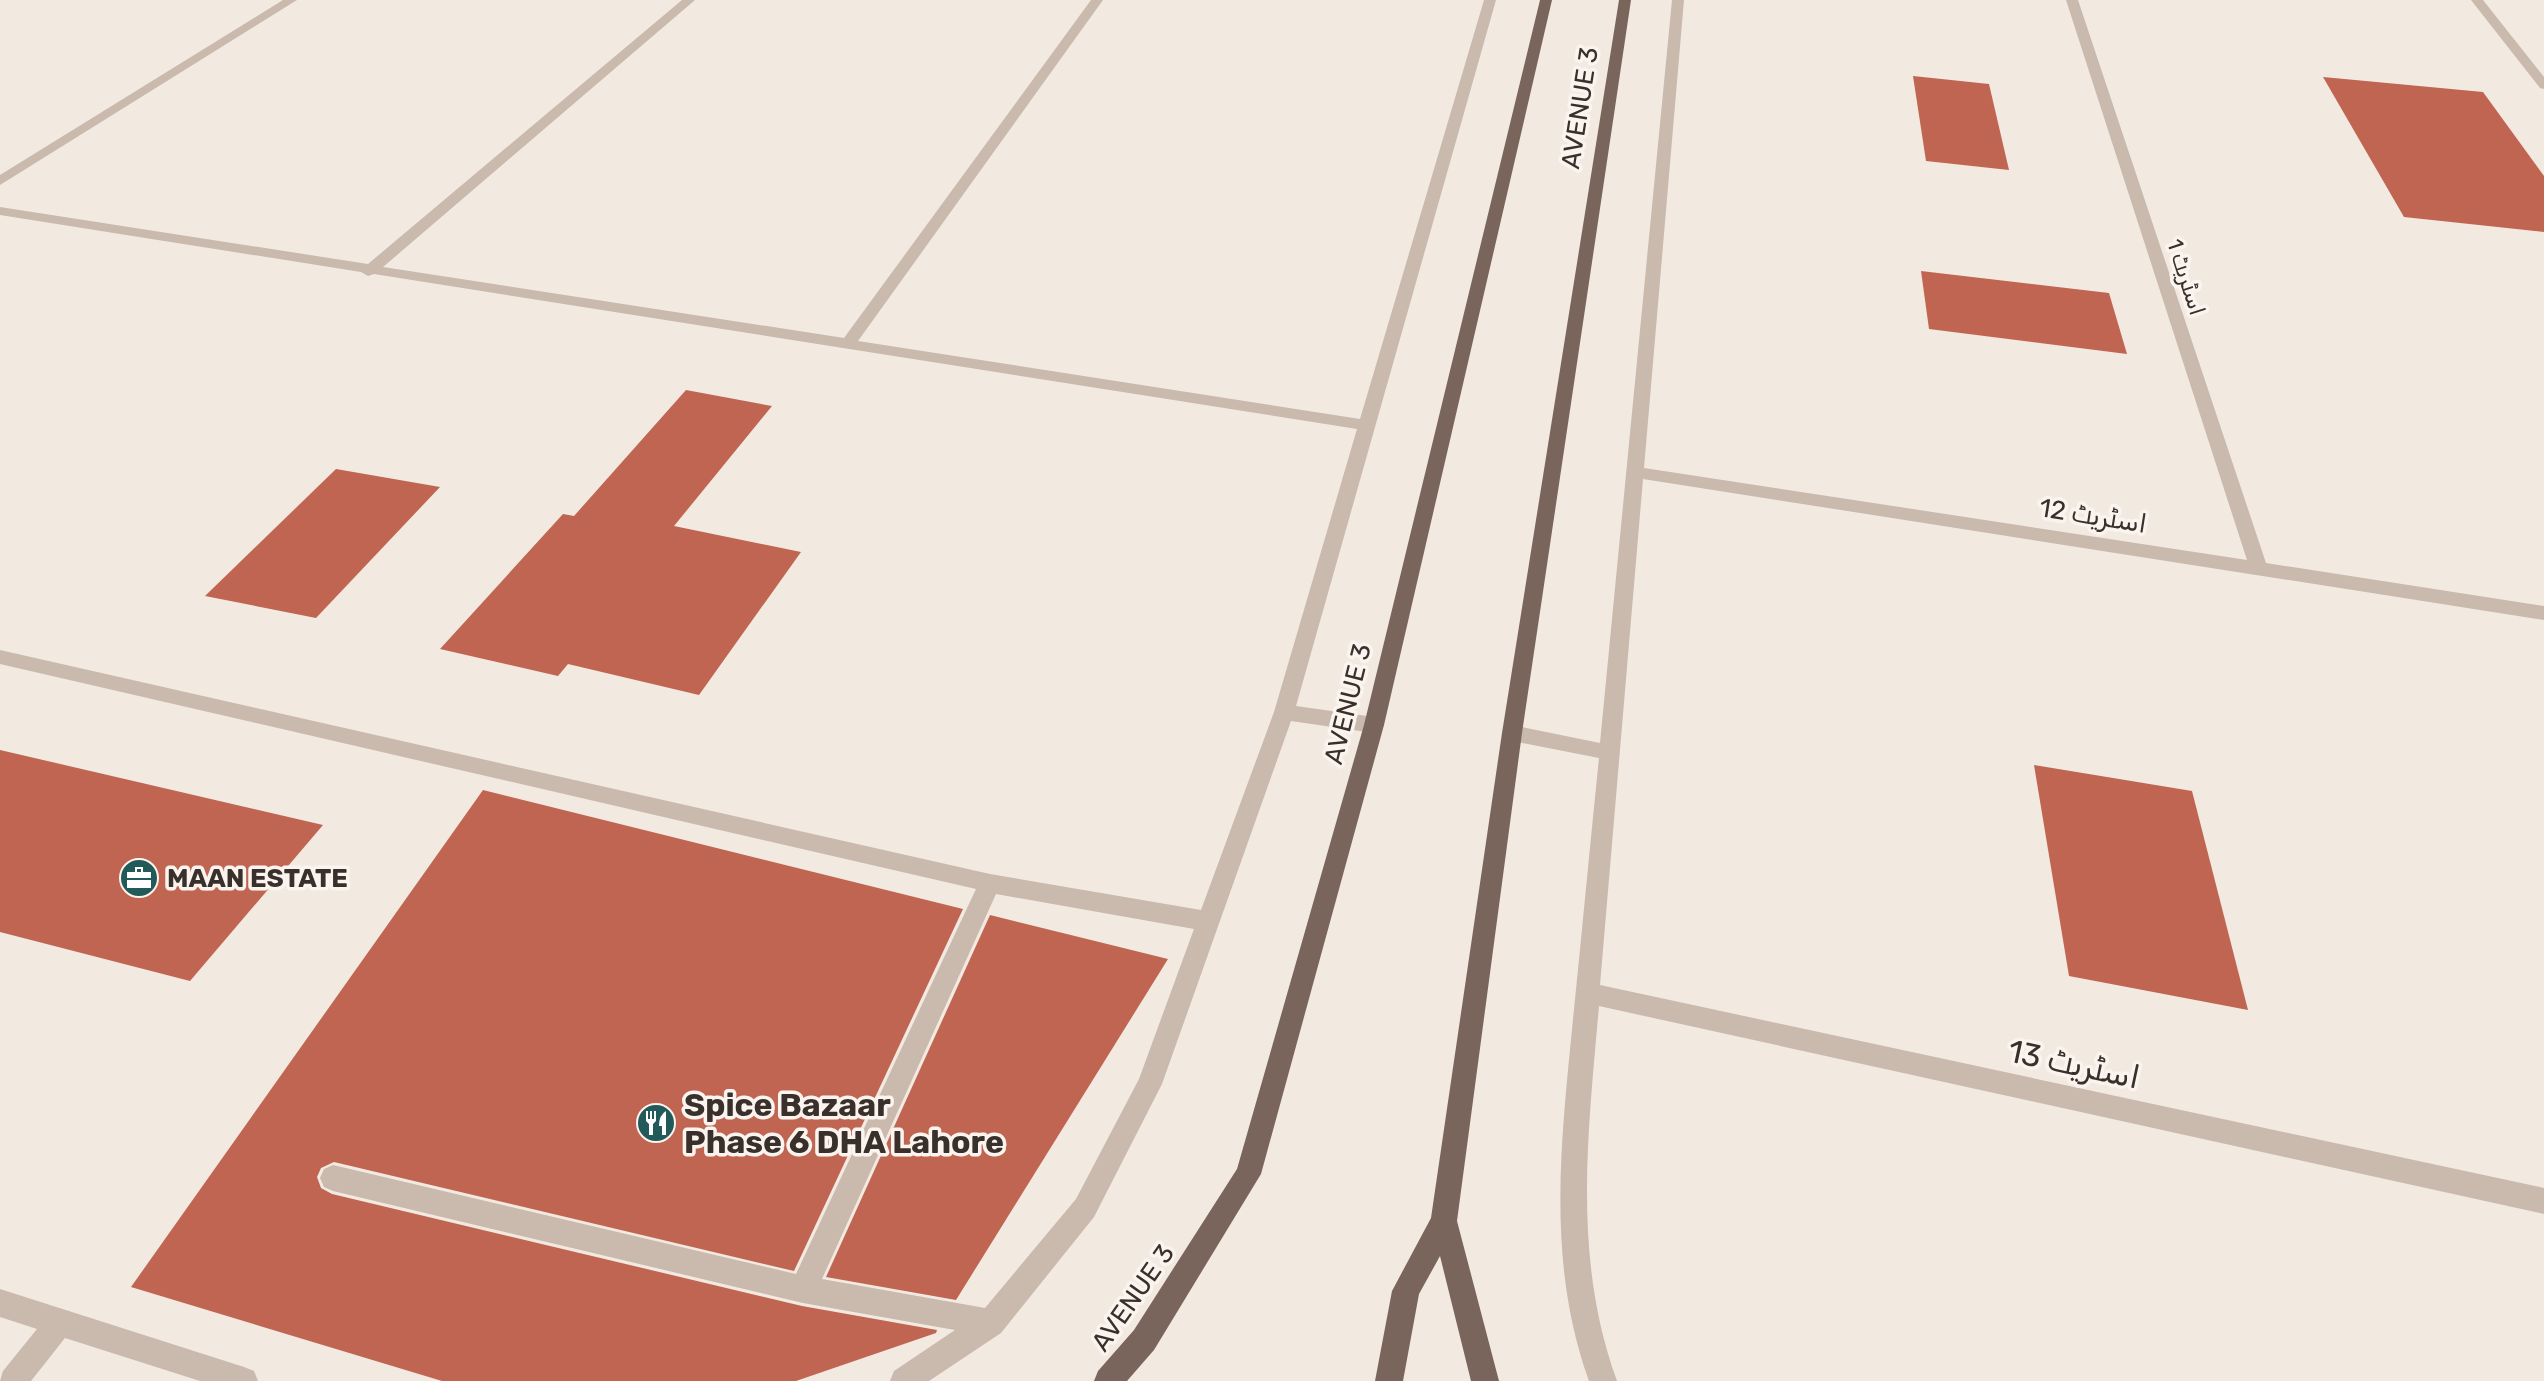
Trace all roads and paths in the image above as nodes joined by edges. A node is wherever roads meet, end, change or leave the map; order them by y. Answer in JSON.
{"nodes":[{"id":1,"x":291,"y":0,"type":"edge"},
{"id":2,"x":689,"y":0,"type":"edge"},
{"id":3,"x":1097,"y":0,"type":"edge"},
{"id":4,"x":1490,"y":0,"type":"edge"},
{"id":5,"x":1546,"y":0,"type":"edge"},
{"id":6,"x":1625,"y":0,"type":"edge"},
{"id":7,"x":1678,"y":0,"type":"edge"},
{"id":8,"x":2072,"y":0,"type":"edge"},
{"id":9,"x":2477,"y":0,"type":"edge"},
{"id":10,"x":2544,"y":85,"type":"edge"},
{"id":11,"x":0,"y":181,"type":"edge"},
{"id":12,"x":0,"y":211,"type":"edge"},
{"id":13,"x":368,"y":272,"type":"junction"},
{"id":14,"x":846,"y":346,"type":"junction"},
{"id":15,"x":1364,"y":425,"type":"junction"},
{"id":16,"x":1634,"y":472,"type":"junction"},
{"id":17,"x":2258,"y":567,"type":"junction"},
{"id":18,"x":2544,"y":613,"type":"edge"},
{"id":19,"x":0,"y":657,"type":"edge"},
{"id":20,"x":1284,"y":712,"type":"junction"},
{"id":21,"x":1374,"y":725,"type":"junction"},
{"id":22,"x":1512,"y":733,"type":"junction"},
{"id":23,"x":1607,"y":752,"type":"junction"},
{"id":24,"x":990,"y":883,"type":"junction"},
{"id":25,"x":1207,"y":921,"type":"junction"},
{"id":26,"x":1590,"y":993,"type":"junction"},
{"id":27,"x":333,"y":1178,"type":"dead end"},
{"id":28,"x":2544,"y":1201,"type":"edge"},
{"id":29,"x":1444,"y":1221,"type":"junction"},
{"id":30,"x":803,"y":1289,"type":"junction"},
{"id":31,"x":0,"y":1303,"type":"edge"},
{"id":32,"x":61,"y":1321,"type":"junction"},
{"id":33,"x":991,"y":1323,"type":"junction"},
{"id":34,"x":13,"y":1381,"type":"edge"},
{"id":35,"x":244,"y":1381,"type":"edge"},
{"id":36,"x":904,"y":1381,"type":"edge"},
{"id":37,"x":1108,"y":1381,"type":"edge"},
{"id":38,"x":1389,"y":1381,"type":"edge"},
{"id":39,"x":1485,"y":1381,"type":"edge"},
{"id":40,"x":1603,"y":1381,"type":"edge"}],
"edges":[{"from":1,"to":11,"type":"street"},
{"from":2,"to":13,"type":"street"},
{"from":3,"to":14,"type":"street"},
{"from":4,"to":15,"type":"street"},
{"from":5,"to":21,"type":"main road","name":"AVENUE 3"},
{"from":6,"to":22,"type":"main road","name":"AVENUE 3"},
{"from":7,"to":16,"type":"street"},
{"from":8,"to":17,"type":"street","name":"اسٹریٹ 1"},
{"from":9,"to":10,"type":"street"},
{"from":12,"to":13,"type":"street"},
{"from":13,"to":14,"type":"street"},
{"from":14,"to":15,"type":"street"},
{"from":15,"to":20,"type":"street"},
{"from":16,"to":17,"type":"street","name":"اسٹریٹ 12"},
{"from":16,"to":23,"type":"street"},
{"from":17,"to":18,"type":"street","name":"اسٹریٹ 12"},
{"from":19,"to":24,"type":"street"},
{"from":20,"to":21,"type":"street"},
{"from":20,"to":25,"type":"street"},
{"from":21,"to":37,"type":"main road","name":"AVENUE 3"},
{"from":22,"to":23,"type":"street"},
{"from":22,"to":29,"type":"main road","name":"AVENUE 3"},
{"from":23,"to":26,"type":"street"},
{"from":24,"to":25,"type":"street"},
{"from":24,"to":30,"type":"street"},
{"from":25,"to":33,"type":"street"},
{"from":26,"to":28,"type":"street","name":"اسٹریٹ 13"},
{"from":26,"to":40,"type":"street"},
{"from":27,"to":30,"type":"street"},
{"from":29,"to":38,"type":"main road"},
{"from":29,"to":39,"type":"main road"},
{"from":30,"to":33,"type":"street"},
{"from":31,"to":32,"type":"street"},
{"from":32,"to":34,"type":"street"},
{"from":32,"to":35,"type":"street"},
{"from":33,"to":36,"type":"street"}]}
